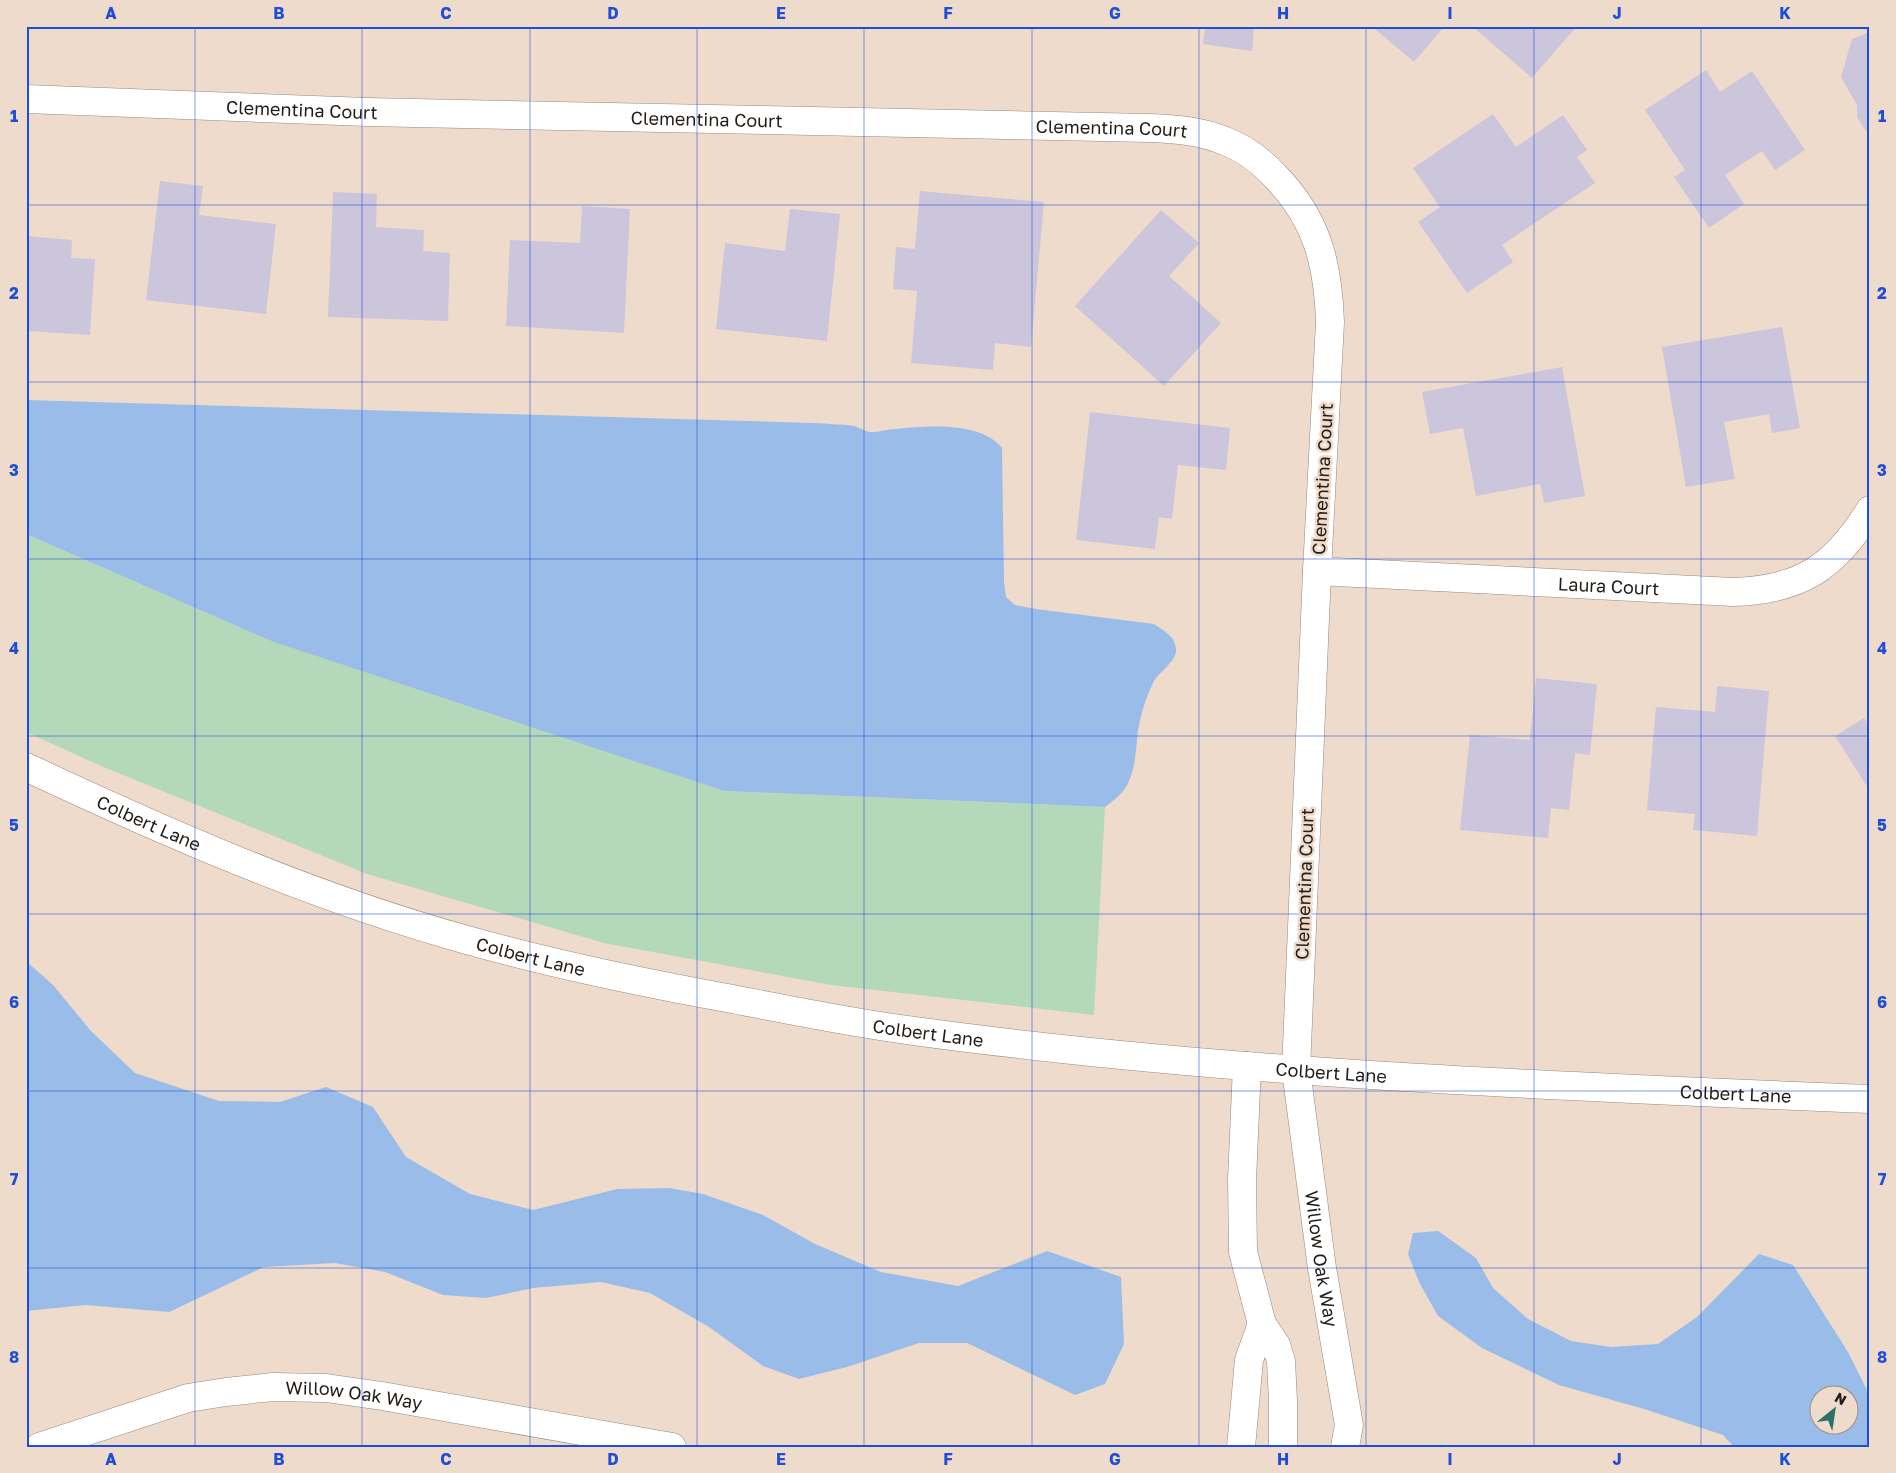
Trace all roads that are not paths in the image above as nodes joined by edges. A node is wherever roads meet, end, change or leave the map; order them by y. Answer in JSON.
{"nodes":[{"id":1,"x":26,"y":99,"type":"edge"},
{"id":2,"x":1870,"y":510,"type":"edge"},
{"id":3,"x":1317,"y":571,"type":"junction"},
{"id":4,"x":26,"y":767,"type":"edge"},
{"id":5,"x":1248,"y":1066,"type":"junction"},
{"id":6,"x":1296,"y":1070,"type":"junction"},
{"id":7,"x":1870,"y":1099,"type":"edge"},
{"id":8,"x":1262,"y":1324,"type":"junction"},
{"id":9,"x":39,"y":1447,"type":"edge"},
{"id":10,"x":672,"y":1447,"type":"edge"},
{"id":11,"x":1241,"y":1447,"type":"edge"},
{"id":12,"x":1283,"y":1447,"type":"edge"},
{"id":13,"x":1345,"y":1447,"type":"edge"}],
"edges":[{"from":1,"to":3,"type":"street","name":"Clementina Court"},
{"from":2,"to":3,"type":"street","name":"Laura Court"},
{"from":3,"to":6,"type":"street","name":"Clementina Court"},
{"from":4,"to":5,"type":"street","name":"Colbert Lane"},
{"from":5,"to":6,"type":"street","name":"Colbert Lane"},
{"from":5,"to":8,"type":"street"},
{"from":6,"to":7,"type":"street","name":"Colbert Lane"},
{"from":6,"to":13,"type":"street","name":"Willow Oak Way"},
{"from":8,"to":11,"type":"street"},
{"from":8,"to":12,"type":"street"},
{"from":9,"to":10,"type":"street","name":"Willow Oak Way"}]}
